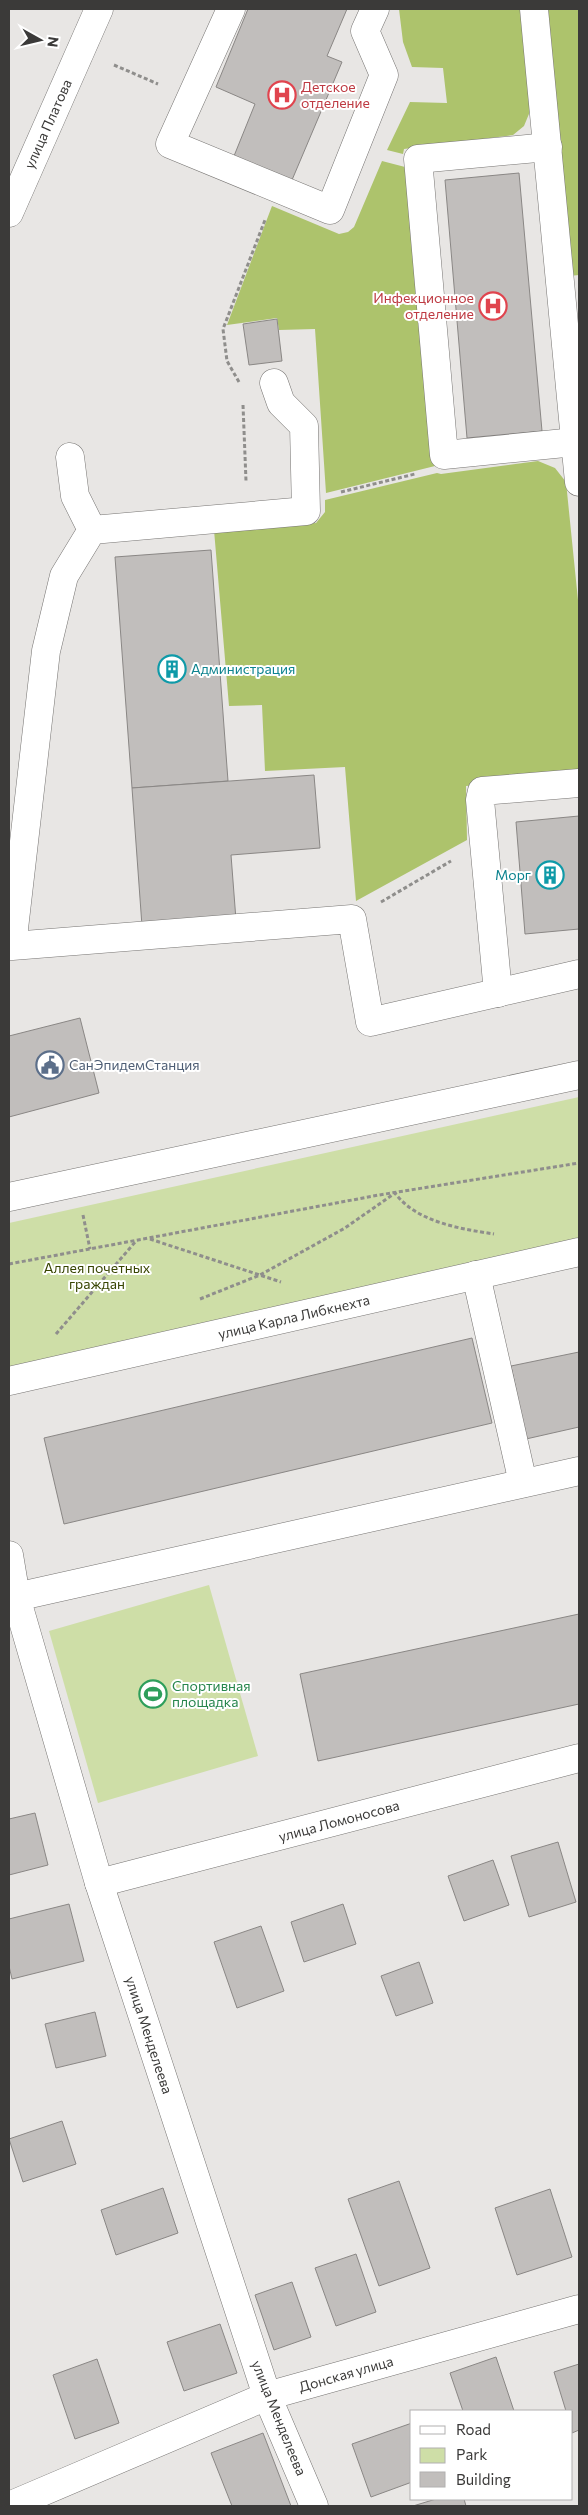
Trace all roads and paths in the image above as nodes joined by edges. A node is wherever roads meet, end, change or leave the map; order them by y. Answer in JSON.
{"nodes":[{"id":1,"x":99,"y":9,"type":"edge"},
{"id":2,"x":230,"y":9,"type":"edge"},
{"id":3,"x":375,"y":9,"type":"edge"},
{"id":4,"x":534,"y":9,"type":"edge"},
{"id":5,"x":80,"y":50,"type":"junction"},
{"id":6,"x":191,"y":98,"type":"junction"},
{"id":7,"x":548,"y":147,"type":"junction"},
{"id":8,"x":277,"y":189,"type":"junction"},
{"id":9,"x":9,"y":213,"type":"edge"},
{"id":10,"x":274,"y":383,"type":"dead end"},
{"id":11,"x":242,"y":387,"type":"dead end"},
{"id":12,"x":242,"y":397,"type":"dead end"},
{"id":13,"x":575,"y":442,"type":"junction"},
{"id":14,"x":444,"y":455,"type":"junction"},
{"id":15,"x":70,"y":457,"type":"dead end"},
{"id":16,"x":579,"y":482,"type":"edge"},
{"id":17,"x":306,"y":498,"type":"junction"},
{"id":18,"x":248,"y":516,"type":"junction"},
{"id":19,"x":92,"y":530,"type":"junction"},
{"id":20,"x":579,"y":783,"type":"edge"},
{"id":21,"x":484,"y":842,"type":"junction"},
{"id":22,"x":352,"y":918,"type":"junction"},
{"id":23,"x":579,"y":974,"type":"edge"},
{"id":24,"x":498,"y":992,"type":"junction"},
{"id":25,"x":579,"y":1075,"type":"edge"},
{"id":26,"x":579,"y":1163,"type":"edge"},
{"id":27,"x":395,"y":1193,"type":"junction"},
{"id":28,"x":9,"y":1197,"type":"edge"},
{"id":29,"x":503,"y":1235,"type":"dead end"},
{"id":30,"x":148,"y":1238,"type":"junction"},
{"id":31,"x":136,"y":1241,"type":"junction"},
{"id":32,"x":579,"y":1252,"type":"edge"},
{"id":33,"x":9,"y":1264,"type":"edge"},
{"id":34,"x":260,"y":1275,"type":"junction"},
{"id":35,"x":476,"y":1275,"type":"junction"},
{"id":36,"x":287,"y":1284,"type":"dead end"},
{"id":37,"x":198,"y":1300,"type":"dead end"},
{"id":38,"x":52,"y":1339,"type":"dead end"},
{"id":39,"x":9,"y":1381,"type":"edge"},
{"id":40,"x":579,"y":1471,"type":"edge"},
{"id":41,"x":523,"y":1483,"type":"junction"},
{"id":42,"x":9,"y":1555,"type":"edge"},
{"id":43,"x":16,"y":1597,"type":"junction"},
{"id":44,"x":579,"y":1758,"type":"edge"},
{"id":45,"x":99,"y":1883,"type":"junction"},
{"id":46,"x":579,"y":2309,"type":"edge"},
{"id":47,"x":267,"y":2396,"type":"junction"},
{"id":48,"x":9,"y":2506,"type":"edge"},
{"id":49,"x":314,"y":2506,"type":"edge"}],
"edges":[{"from":1,"to":5,"type":"street","name":"улица Платова"},
{"from":2,"to":6,"type":"street"},
{"from":3,"to":8,"type":"street"},
{"from":4,"to":7,"type":"street"},
{"from":5,"to":6,"type":"path"},
{"from":5,"to":9,"type":"street","name":"улица Платова"},
{"from":6,"to":8,"type":"street"},
{"from":7,"to":13,"type":"street"},
{"from":7,"to":14,"type":"street"},
{"from":8,"to":11,"type":"path"},
{"from":10,"to":17,"type":"street"},
{"from":12,"to":18,"type":"path"},
{"from":13,"to":14,"type":"street"},
{"from":13,"to":16,"type":"street"},
{"from":14,"to":17,"type":"path"},
{"from":15,"to":19,"type":"street"},
{"from":17,"to":18,"type":"street"},
{"from":18,"to":19,"type":"street"},
{"from":19,"to":22,"type":"street"},
{"from":20,"to":21,"type":"street"},
{"from":21,"to":22,"type":"path"},
{"from":21,"to":24,"type":"street"},
{"from":22,"to":24,"type":"street"},
{"from":23,"to":24,"type":"street"},
{"from":25,"to":28,"type":"street"},
{"from":26,"to":27,"type":"path"},
{"from":27,"to":29,"type":"path"},
{"from":27,"to":30,"type":"path"},
{"from":27,"to":34,"type":"path"},
{"from":30,"to":31,"type":"path"},
{"from":30,"to":34,"type":"path"},
{"from":31,"to":33,"type":"path"},
{"from":31,"to":38,"type":"path"},
{"from":32,"to":35,"type":"street","name":"улица Карла Либкнехта"},
{"from":34,"to":36,"type":"path"},
{"from":34,"to":37,"type":"path"},
{"from":35,"to":39,"type":"street","name":"улица Карла Либкнехта"},
{"from":35,"to":41,"type":"street"},
{"from":40,"to":41,"type":"street"},
{"from":41,"to":43,"type":"street"},
{"from":42,"to":43,"type":"street","name":"улица Менделеева"},
{"from":43,"to":45,"type":"street","name":"улица Менделеева"},
{"from":44,"to":45,"type":"street","name":"улица Ломоносова"},
{"from":45,"to":47,"type":"street","name":"улица Менделеева"},
{"from":46,"to":47,"type":"street","name":"Донская улица"},
{"from":47,"to":48,"type":"street","name":"Донская улица"},
{"from":47,"to":49,"type":"street","name":"улица Менделеева"}]}
